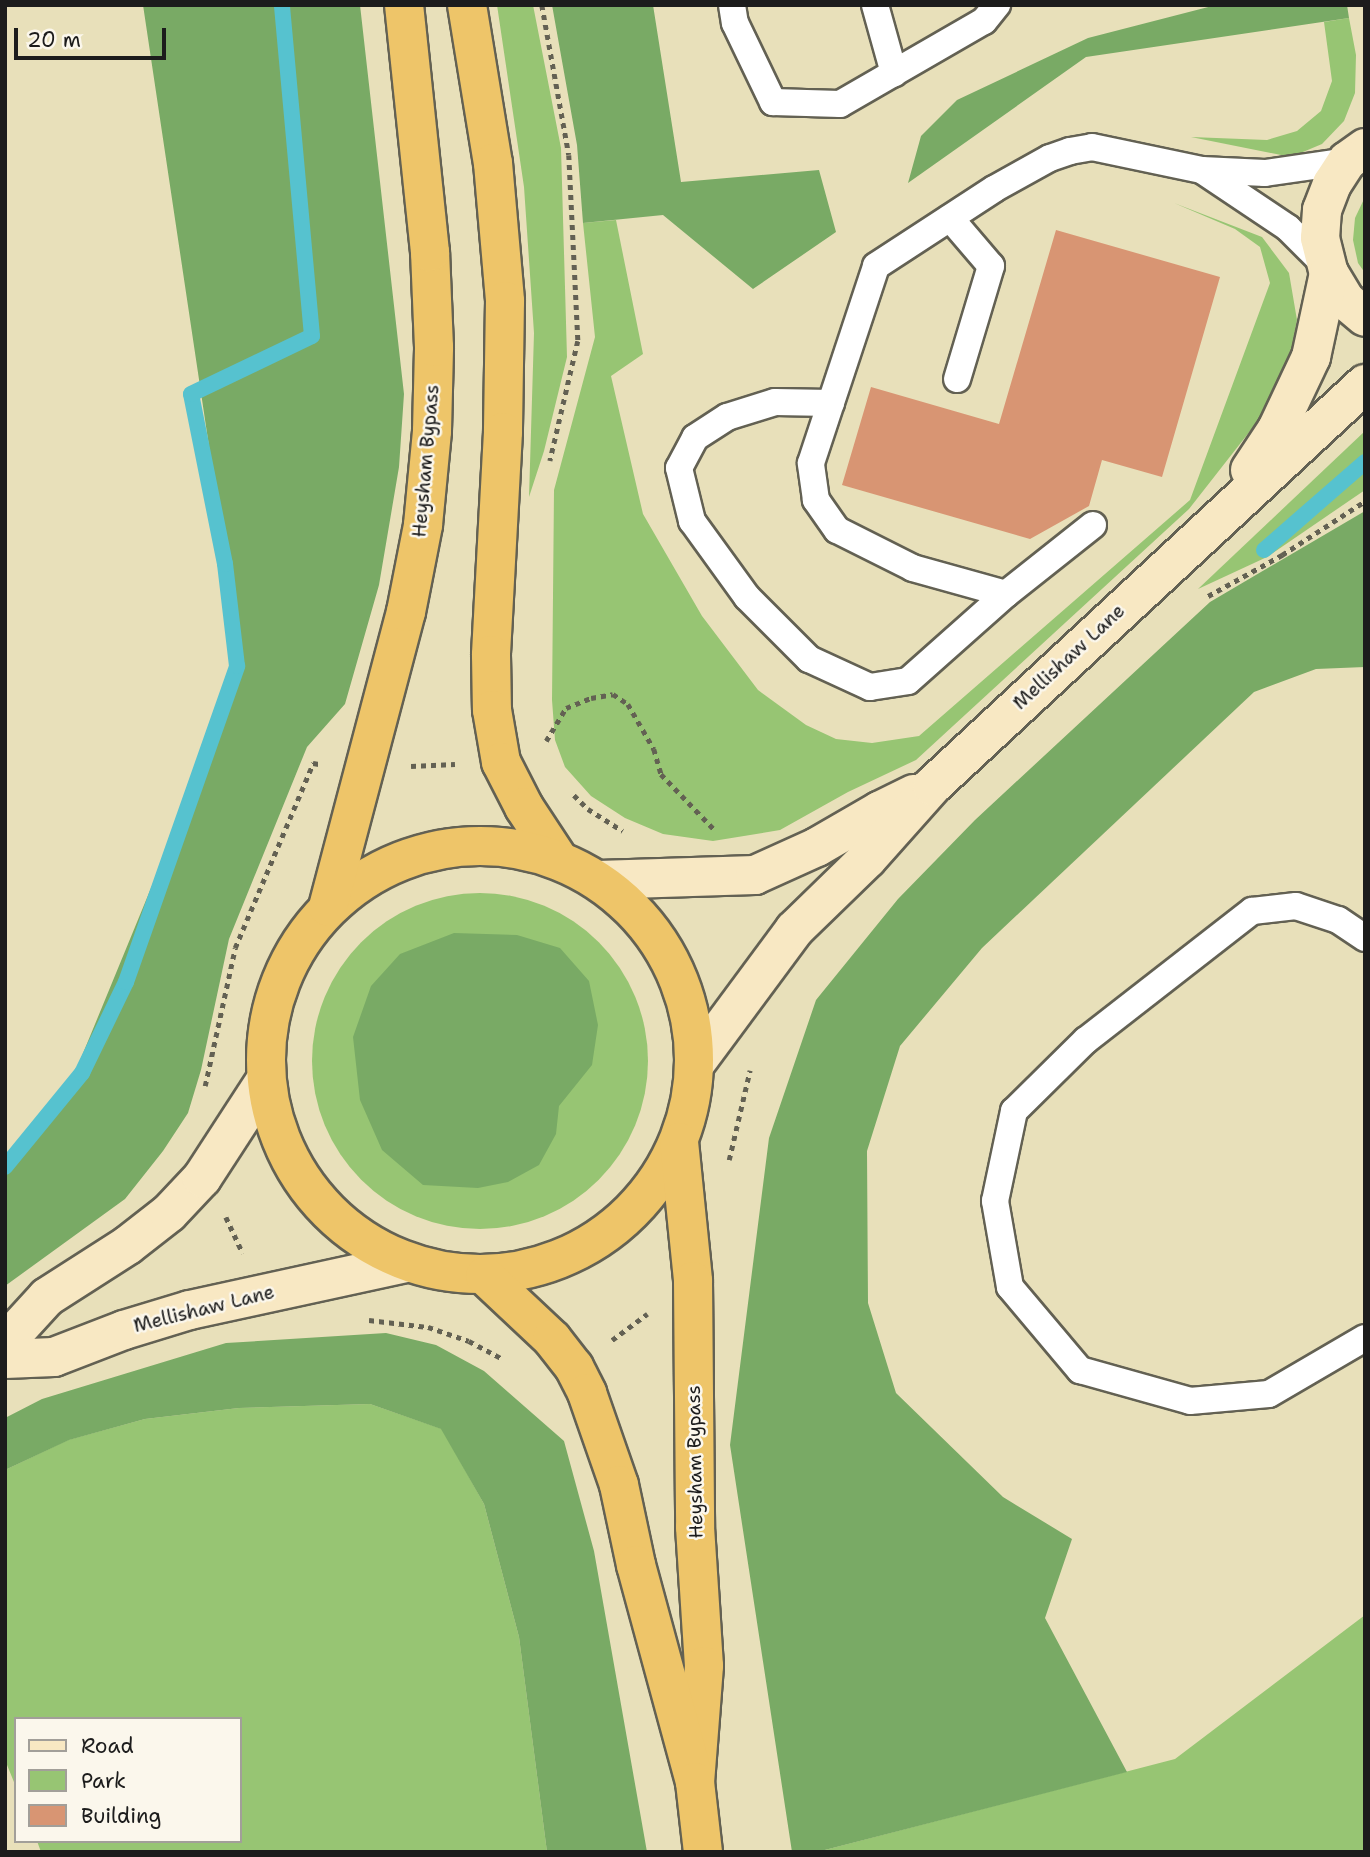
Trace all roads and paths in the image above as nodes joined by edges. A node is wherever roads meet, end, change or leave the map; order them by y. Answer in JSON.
{"nodes":[{"id":1,"x":404,"y":5,"type":"edge"},
{"id":2,"x":467,"y":5,"type":"edge"},
{"id":3,"x":542,"y":5,"type":"edge"},
{"id":4,"x":732,"y":5,"type":"edge"},
{"id":5,"x":875,"y":5,"type":"edge"},
{"id":6,"x":997,"y":5,"type":"edge"},
{"id":7,"x":894,"y":73,"type":"junction"},
{"id":8,"x":1358,"y":150,"type":"edge"},
{"id":9,"x":1202,"y":170,"type":"junction"},
{"id":10,"x":950,"y":218,"type":"junction"},
{"id":11,"x":1327,"y":269,"type":"junction"},
{"id":12,"x":1365,"y":317,"type":"edge"},
{"id":13,"x":957,"y":379,"type":"dead end"},
{"id":14,"x":1365,"y":384,"type":"edge"},
{"id":15,"x":831,"y":403,"type":"junction"},
{"id":16,"x":550,"y":462,"type":"dead end"},
{"id":17,"x":1365,"y":501,"type":"edge"},
{"id":18,"x":1093,"y":525,"type":"dead end"},
{"id":19,"x":1207,"y":529,"type":"junction"},
{"id":20,"x":1006,"y":594,"type":"junction"},
{"id":21,"x":1199,"y":601,"type":"dead end"},
{"id":22,"x":542,"y":733,"type":"dead end"},
{"id":23,"x":324,"y":764,"type":"dead end"},
{"id":24,"x":463,"y":764,"type":"dead end"},
{"id":25,"x":400,"y":766,"type":"dead end"},
{"id":26,"x":932,"y":786,"type":"junction"},
{"id":27,"x":566,"y":787,"type":"dead end"},
{"id":28,"x":629,"y":833,"type":"dead end"},
{"id":29,"x":721,"y":839,"type":"dead end"},
{"id":30,"x":559,"y":860,"type":"junction"},
{"id":31,"x":598,"y":880,"type":"junction"},
{"id":32,"x":328,"y":907,"type":"junction"},
{"id":33,"x":1365,"y":938,"type":"edge"},
{"id":34,"x":695,"y":1064,"type":"junction"},
{"id":35,"x":751,"y":1065,"type":"dead end"},
{"id":36,"x":265,"y":1081,"type":"junction"},
{"id":37,"x":204,"y":1088,"type":"dead end"},
{"id":38,"x":679,"y":1142,"type":"junction"},
{"id":39,"x":727,"y":1168,"type":"dead end"},
{"id":40,"x":223,"y":1213,"type":"dead end"},
{"id":41,"x":405,"y":1263,"type":"junction"},
{"id":42,"x":247,"y":1265,"type":"dead end"},
{"id":43,"x":485,"y":1276,"type":"junction"},
{"id":44,"x":656,"y":1308,"type":"dead end"},
{"id":45,"x":362,"y":1320,"type":"dead end"},
{"id":46,"x":1365,"y":1338,"type":"edge"},
{"id":47,"x":5,"y":1343,"type":"edge"},
{"id":48,"x":607,"y":1343,"type":"dead end"},
{"id":49,"x":5,"y":1359,"type":"edge"},
{"id":50,"x":508,"y":1365,"type":"dead end"},
{"id":51,"x":695,"y":1782,"type":"junction"},
{"id":52,"x":703,"y":1852,"type":"edge"}],
"edges":[{"from":1,"to":32,"type":"highway","name":"Heysham Bypass"},
{"from":2,"to":30,"type":"highway"},
{"from":3,"to":16,"type":"path"},
{"from":4,"to":7,"type":"lane"},
{"from":5,"to":7,"type":"lane"},
{"from":6,"to":7,"type":"lane"},
{"from":8,"to":9,"type":"lane"},
{"from":8,"to":11,"type":"main road"},
{"from":9,"to":10,"type":"lane"},
{"from":9,"to":11,"type":"lane"},
{"from":10,"to":13,"type":"lane"},
{"from":10,"to":15,"type":"lane"},
{"from":11,"to":12,"type":"main road"},
{"from":11,"to":19,"type":"main road","name":"Mellishaw Lane"},
{"from":14,"to":19,"type":"main road","name":"Mellishaw Lane"},
{"from":15,"to":20,"type":"lane"},
{"from":15,"to":20,"type":"lane"},
{"from":17,"to":21,"type":"path"},
{"from":18,"to":20,"type":"lane"},
{"from":19,"to":26,"type":"main road","name":"Mellishaw Lane"},
{"from":22,"to":29,"type":"path"},
{"from":23,"to":37,"type":"path"},
{"from":24,"to":25,"type":"path"},
{"from":26,"to":31,"type":"main road","name":"Mellishaw Lane"},
{"from":26,"to":34,"type":"main road","name":"Mellishaw Lane"},
{"from":27,"to":28,"type":"path"},
{"from":30,"to":31,"type":"highway"},
{"from":30,"to":32,"type":"highway"},
{"from":31,"to":34,"type":"highway"},
{"from":32,"to":36,"type":"highway"},
{"from":33,"to":46,"type":"lane"},
{"from":34,"to":38,"type":"highway"},
{"from":35,"to":39,"type":"path"},
{"from":36,"to":41,"type":"highway"},
{"from":36,"to":47,"type":"main road"},
{"from":38,"to":43,"type":"highway"},
{"from":38,"to":51,"type":"highway","name":"Heysham Bypass"},
{"from":40,"to":42,"type":"path"},
{"from":41,"to":43,"type":"highway"},
{"from":41,"to":49,"type":"main road","name":"Mellishaw Lane"},
{"from":43,"to":51,"type":"highway","name":"Heysham Bypass"},
{"from":44,"to":48,"type":"path"},
{"from":45,"to":50,"type":"path"},
{"from":51,"to":52,"type":"highway","name":"Heysham Bypass"}]}
